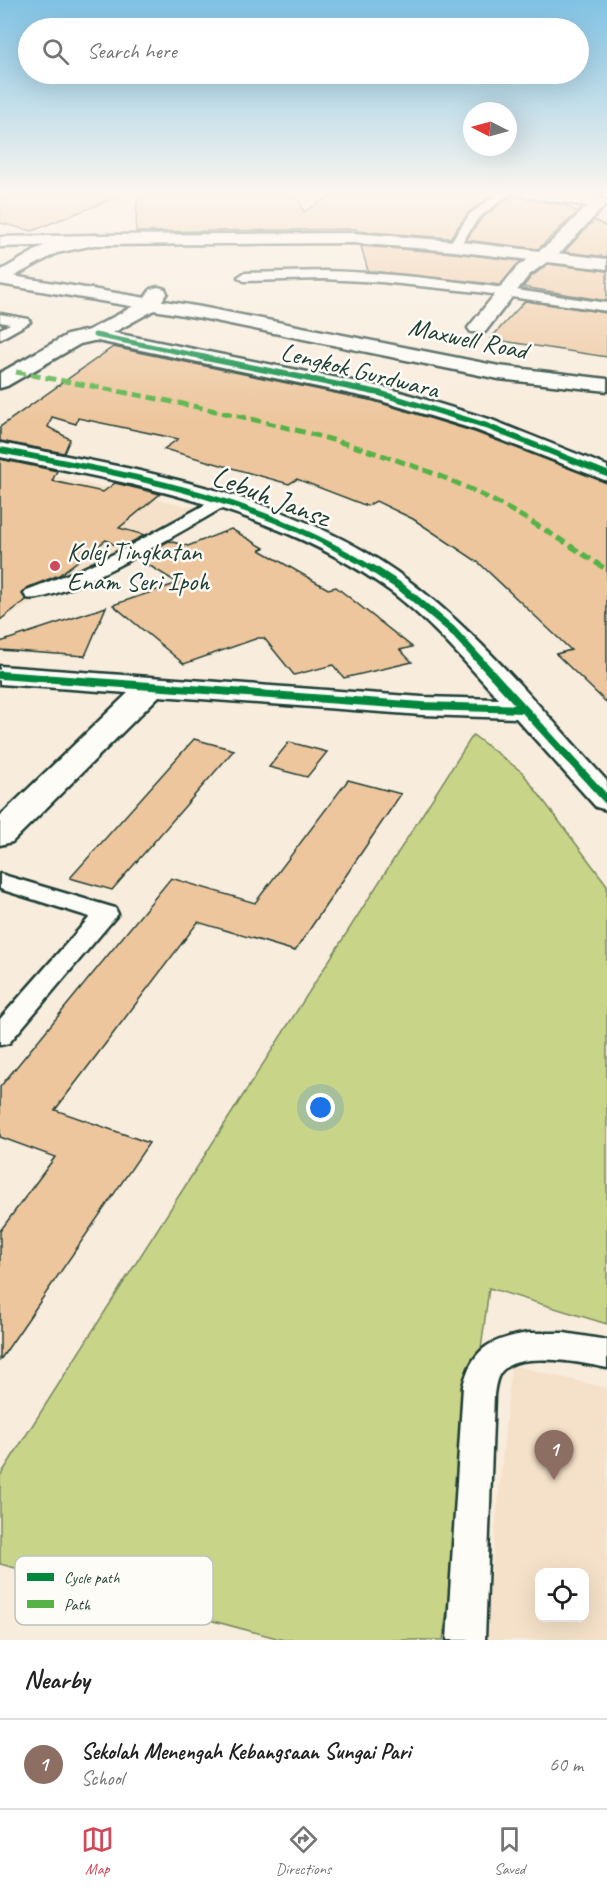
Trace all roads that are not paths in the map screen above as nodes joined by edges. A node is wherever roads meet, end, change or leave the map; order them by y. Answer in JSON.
{"nodes":[{"id":1,"x":50,"y":269,"type":"edge"},
{"id":2,"x":526,"y":269,"type":"edge"},
{"id":3,"x":14,"y":273,"type":"edge"},
{"id":4,"x":42,"y":273,"type":"junction"},
{"id":5,"x":244,"y":277,"type":"dead end"},
{"id":6,"x":0,"y":280,"type":"edge"},
{"id":7,"x":507,"y":292,"type":"junction"},
{"id":8,"x":146,"y":300,"type":"junction"},
{"id":9,"x":607,"y":308,"type":"edge"},
{"id":10,"x":0,"y":318,"type":"edge"},
{"id":11,"x":478,"y":328,"type":"dead end"},
{"id":12,"x":0,"y":334,"type":"edge"},
{"id":13,"x":85,"y":337,"type":"junction"},
{"id":14,"x":607,"y":372,"type":"edge"},
{"id":15,"x":0,"y":382,"type":"edge"},
{"id":16,"x":607,"y":385,"type":"edge"},
{"id":17,"x":0,"y":450,"type":"edge"},
{"id":18,"x":607,"y":474,"type":"edge"},
{"id":19,"x":223,"y":500,"type":"junction"},
{"id":20,"x":33,"y":594,"type":"dead end"},
{"id":21,"x":0,"y":675,"type":"edge"},
{"id":22,"x":151,"y":687,"type":"junction"},
{"id":23,"x":522,"y":710,"type":"junction"},
{"id":24,"x":607,"y":800,"type":"edge"},
{"id":25,"x":0,"y":835,"type":"edge"},
{"id":26,"x":0,"y":881,"type":"edge"},
{"id":27,"x":0,"y":1036,"type":"edge"},
{"id":28,"x":607,"y":1354,"type":"edge"},
{"id":29,"x":466,"y":1640,"type":"edge"}],
"edges":[{"from":1,"to":4,"type":"street"},
{"from":2,"to":7,"type":"street"},
{"from":3,"to":4,"type":"street"},
{"from":3,"to":6,"type":"street","name":"Maxwell Road"},
{"from":3,"to":8,"type":"street","name":"Maxwell Road"},
{"from":4,"to":8,"type":"street","name":"Maxwell Road"},
{"from":5,"to":7,"type":"lane"},
{"from":7,"to":9,"type":"lane"},
{"from":7,"to":11,"type":"street"},
{"from":8,"to":13,"type":"street"},
{"from":8,"to":14,"type":"street","name":"Maxwell Road"},
{"from":8,"to":16,"type":"street","name":"Maxwell Road"},
{"from":10,"to":12,"type":"lane"},
{"from":13,"to":15,"type":"street"},
{"from":13,"to":18,"type":"street","name":"Lengkok Gurdwara"},
{"from":17,"to":19,"type":"street","name":"Lebuh Jansz"},
{"from":19,"to":20,"type":"lane"},
{"from":19,"to":23,"type":"street","name":"Lebuh Jansz"},
{"from":21,"to":22,"type":"street"},
{"from":22,"to":23,"type":"street"},
{"from":22,"to":25,"type":"street"},
{"from":23,"to":24,"type":"street","name":"Lebuh Jansz"},
{"from":26,"to":27,"type":"lane"},
{"from":28,"to":29,"type":"lane"}]}
